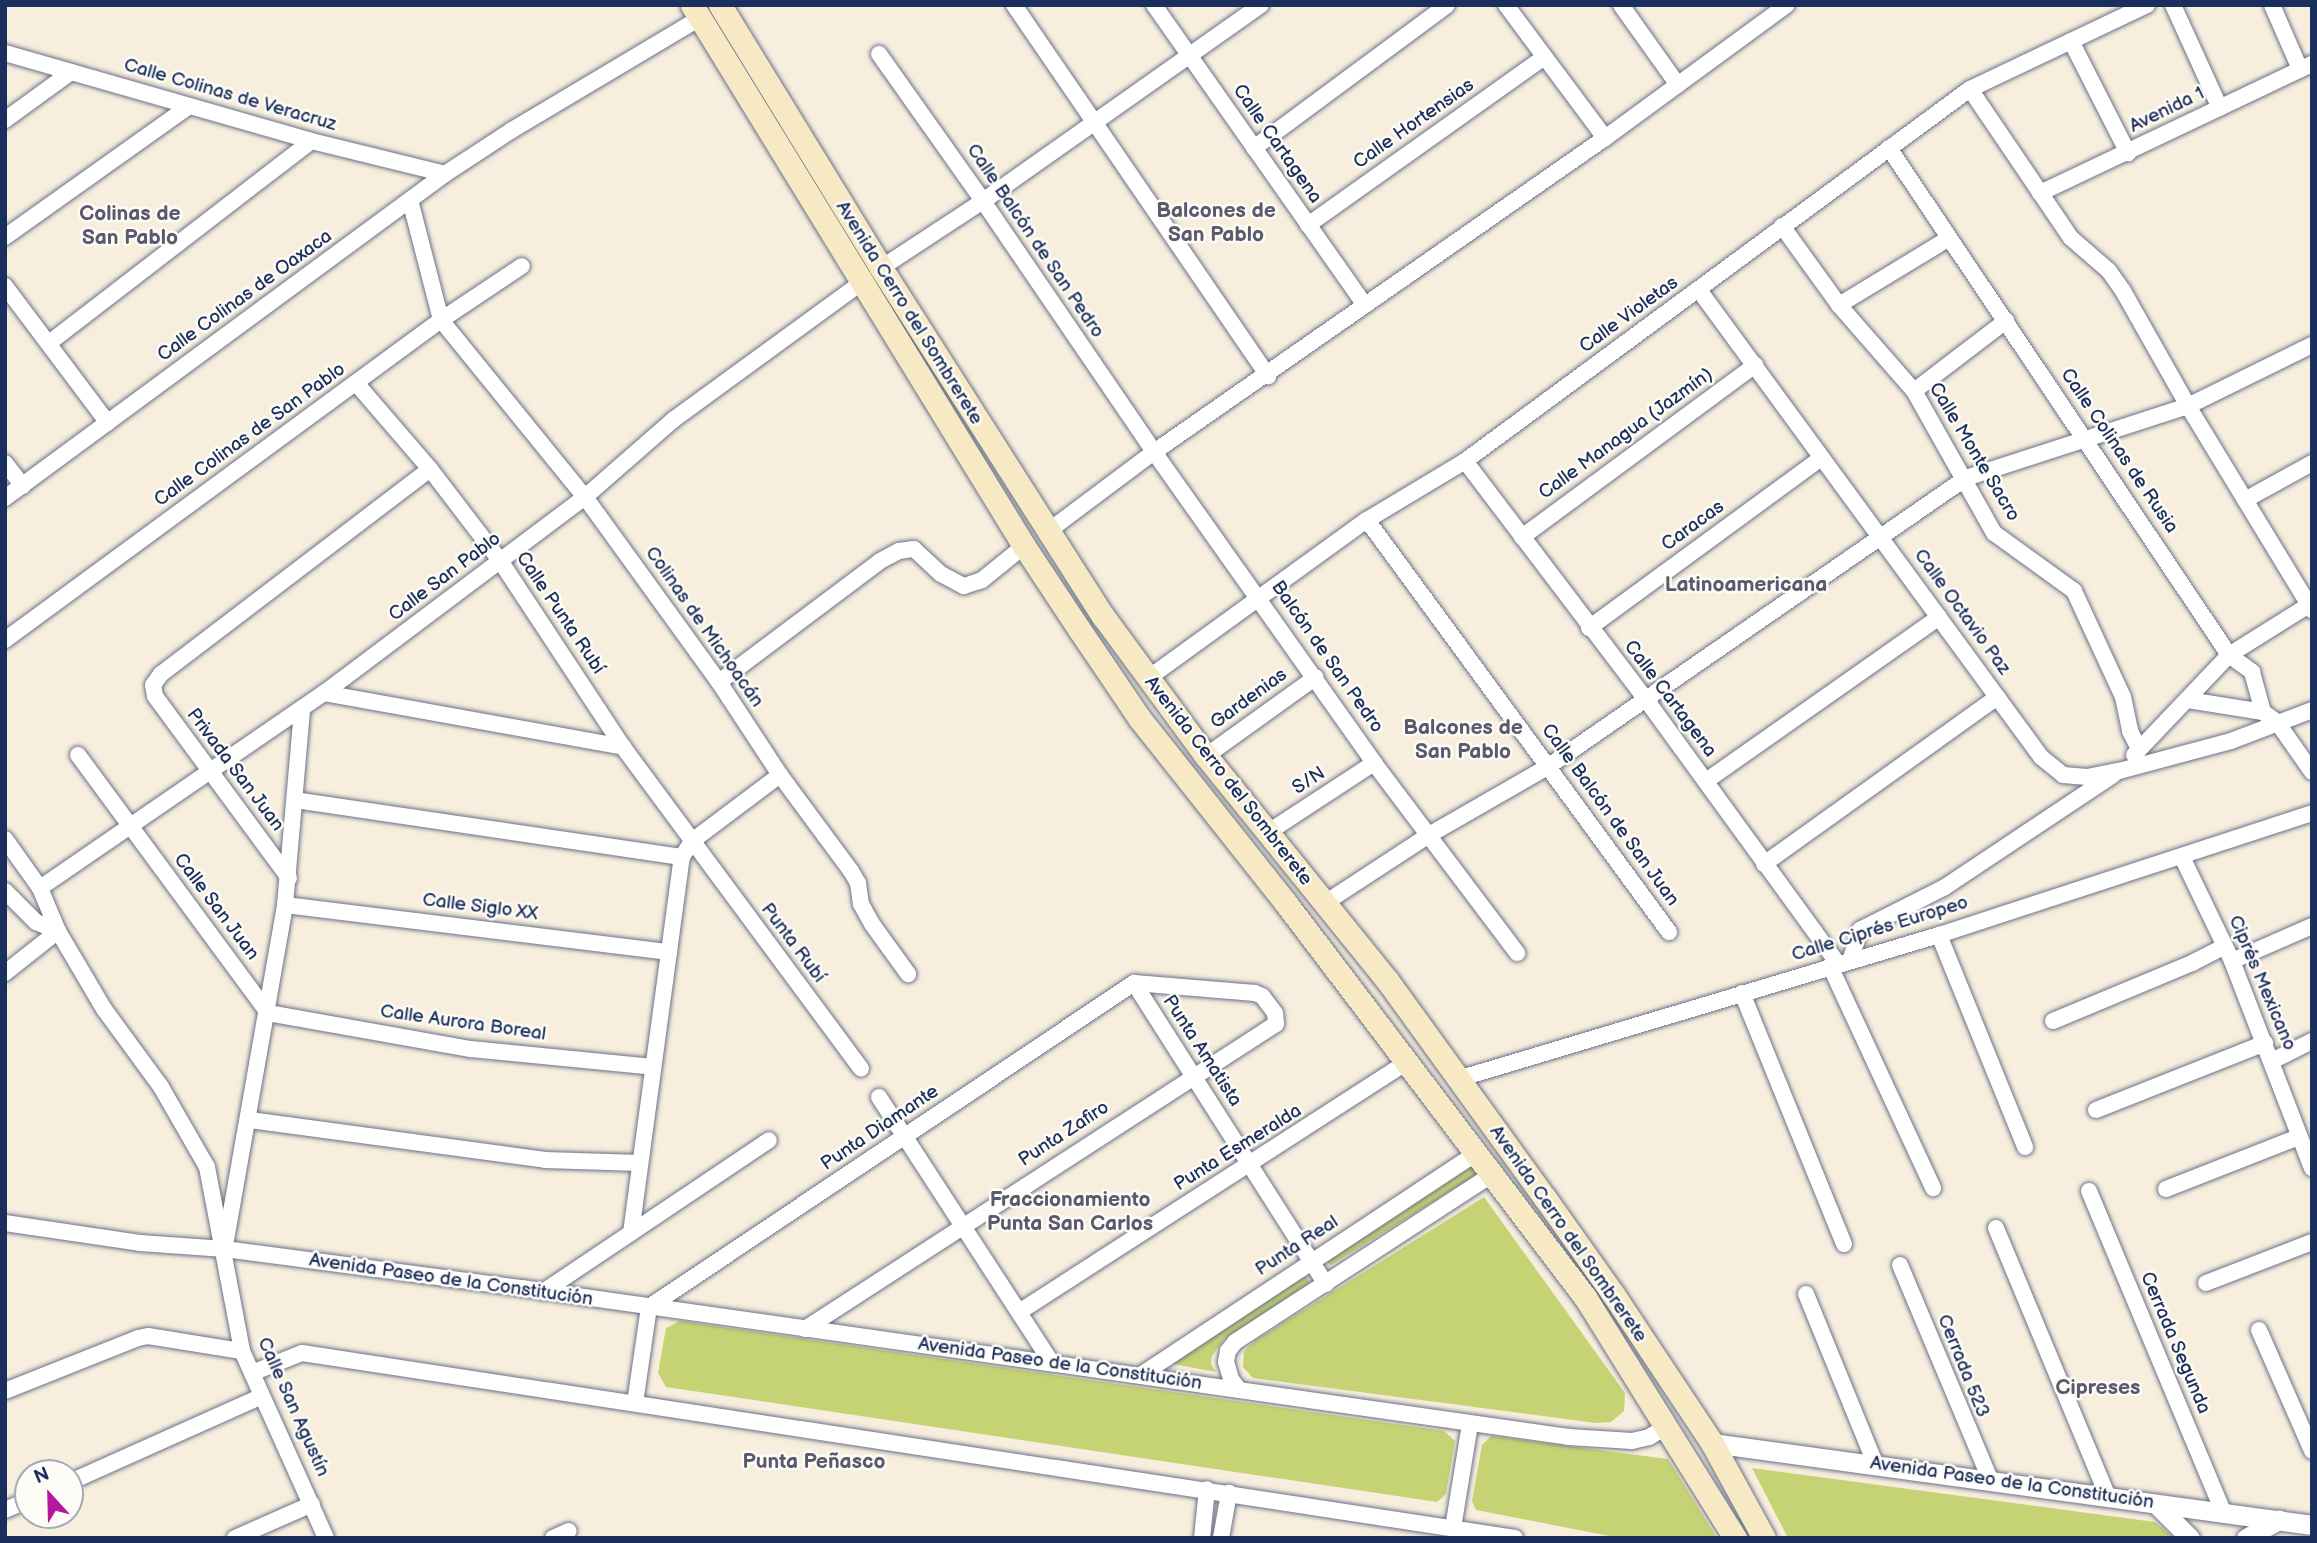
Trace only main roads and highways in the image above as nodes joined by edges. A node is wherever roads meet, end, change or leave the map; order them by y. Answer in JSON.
{"nodes":[{"id":1,"x":720,"y":5,"type":"edge"},
{"id":2,"x":696,"y":11,"type":"edge"},
{"id":3,"x":871,"y":275,"type":"junction"},
{"id":4,"x":1735,"y":1538,"type":"edge"},
{"id":5,"x":1764,"y":1538,"type":"edge"}],
"edges":[{"from":1,"to":3,"type":"main road","name":"Avenida Cerro del Sombrerete"},
{"from":2,"to":3,"type":"main road","name":"Avenida Cerro del Sombrerete"},
{"from":3,"to":4,"type":"main road","name":"Avenida Cerro del Sombrerete"},
{"from":3,"to":5,"type":"main road","name":"Avenida Cerro del Sombrerete"}]}
